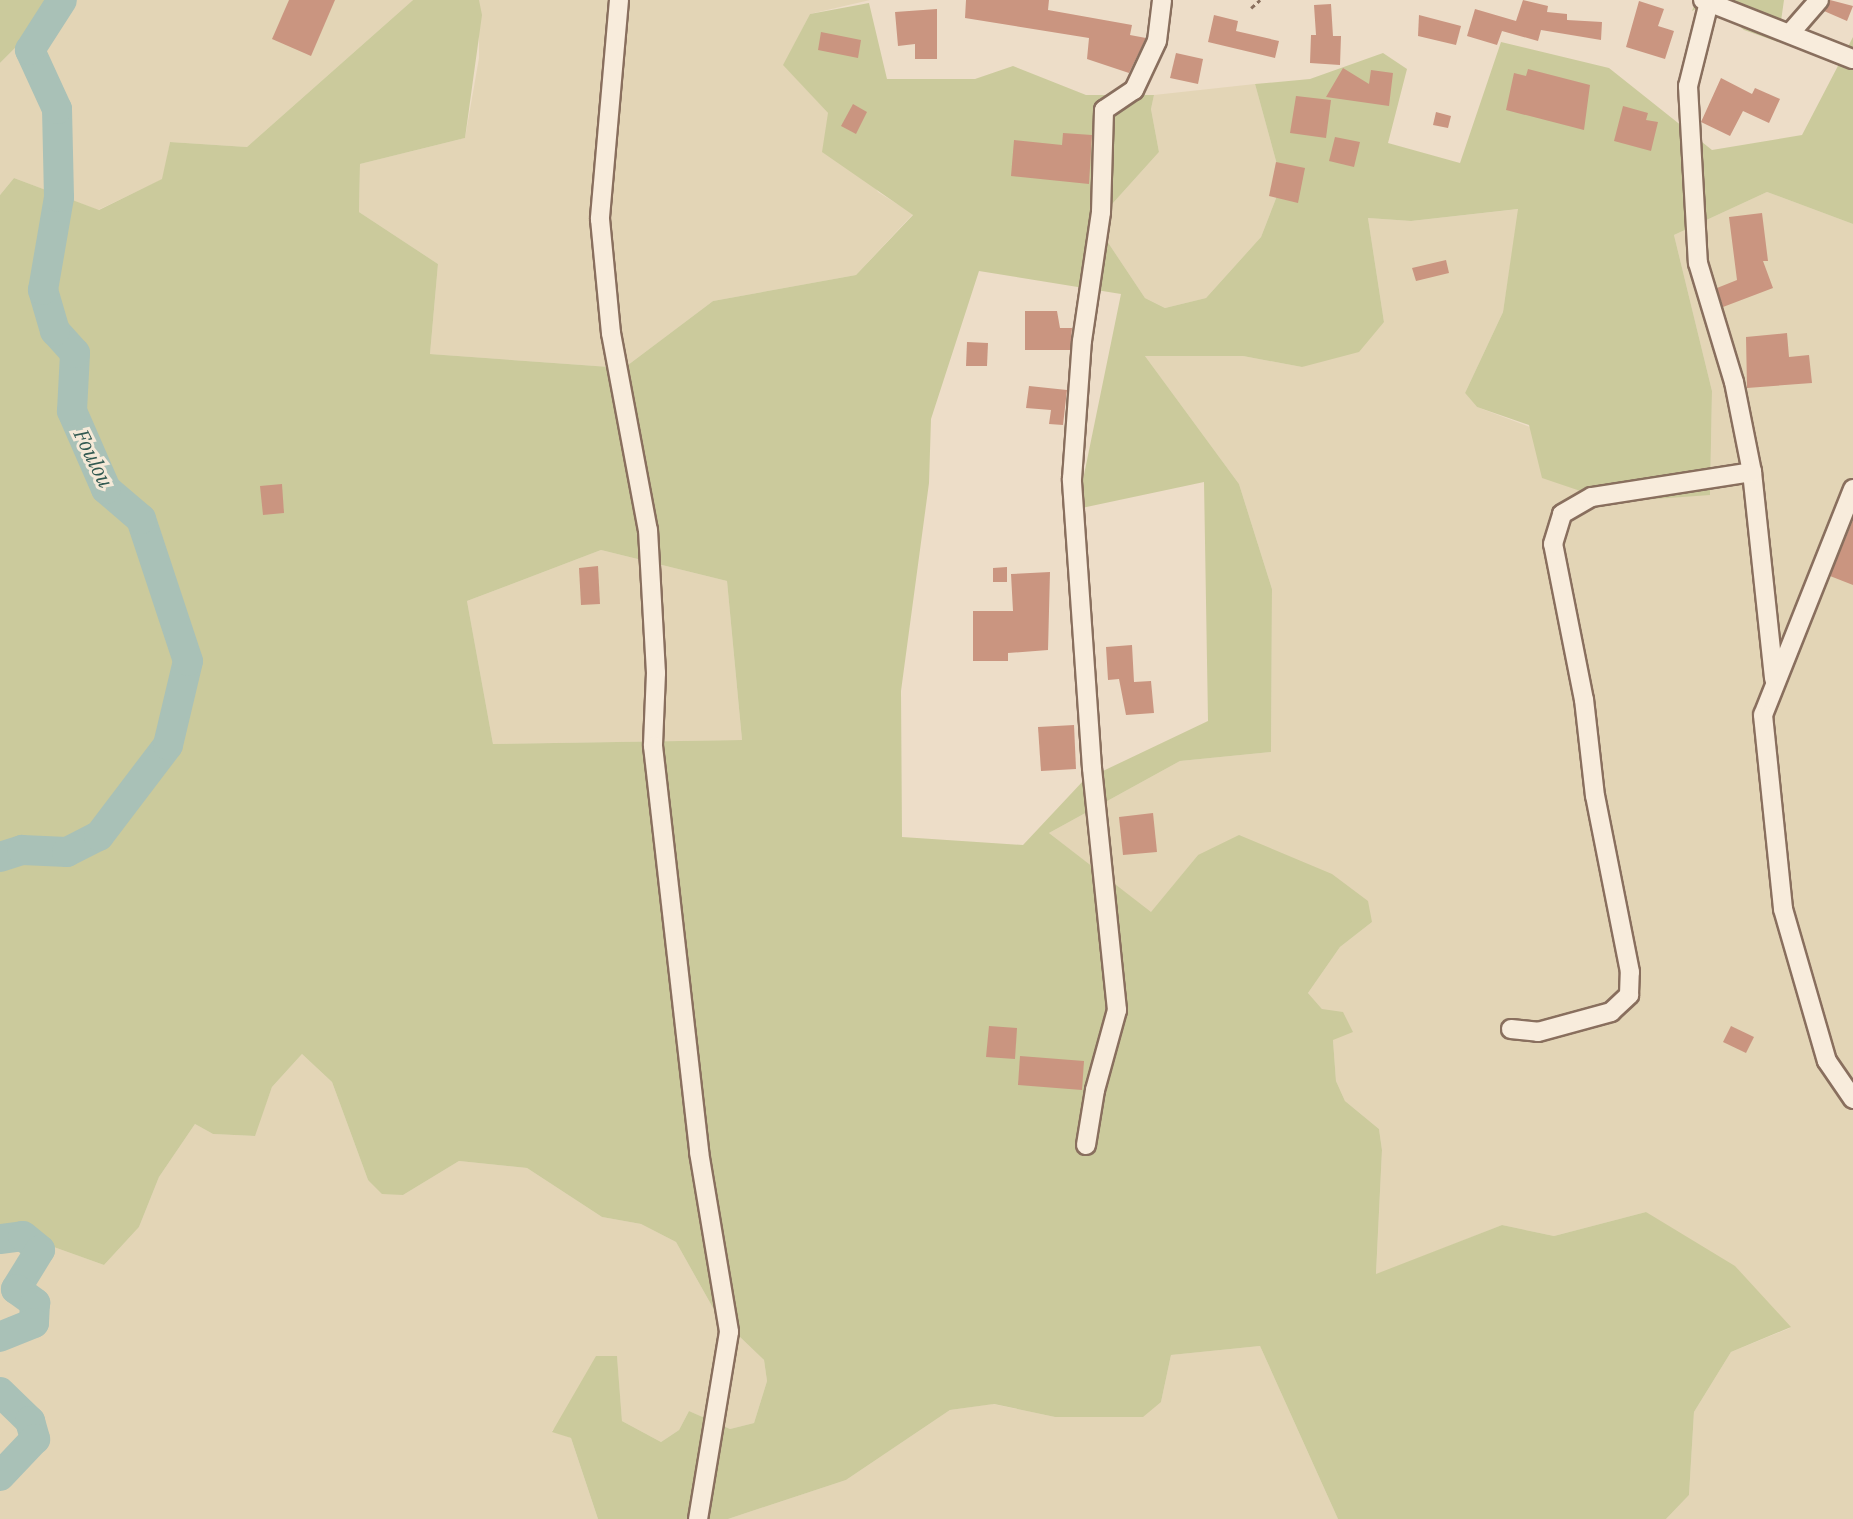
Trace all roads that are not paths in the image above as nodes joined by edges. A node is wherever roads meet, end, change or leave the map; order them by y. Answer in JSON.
{"nodes":[{"id":1,"x":619,"y":0,"type":"edge"},
{"id":2,"x":1162,"y":0,"type":"edge"},
{"id":3,"x":1819,"y":0,"type":"edge"},
{"id":4,"x":1706,"y":1,"type":"edge"},
{"id":5,"x":1792,"y":31,"type":"junction"},
{"id":6,"x":1853,"y":59,"type":"edge"},
{"id":7,"x":1752,"y":472,"type":"junction"},
{"id":8,"x":1853,"y":489,"type":"edge"},
{"id":9,"x":1774,"y":678,"type":"junction"},
{"id":10,"x":1511,"y":1028,"type":"dead end"},
{"id":11,"x":1853,"y":1099,"type":"edge"},
{"id":12,"x":1086,"y":1145,"type":"dead end"},
{"id":13,"x":698,"y":1519,"type":"edge"}],
"edges":[{"from":1,"to":13,"type":"street"},
{"from":2,"to":12,"type":"street"},
{"from":3,"to":5,"type":"street"},
{"from":4,"to":5,"type":"street"},
{"from":4,"to":7,"type":"street"},
{"from":5,"to":6,"type":"street"},
{"from":7,"to":9,"type":"street"},
{"from":7,"to":10,"type":"street"},
{"from":8,"to":9,"type":"street"},
{"from":9,"to":11,"type":"street"}]}
